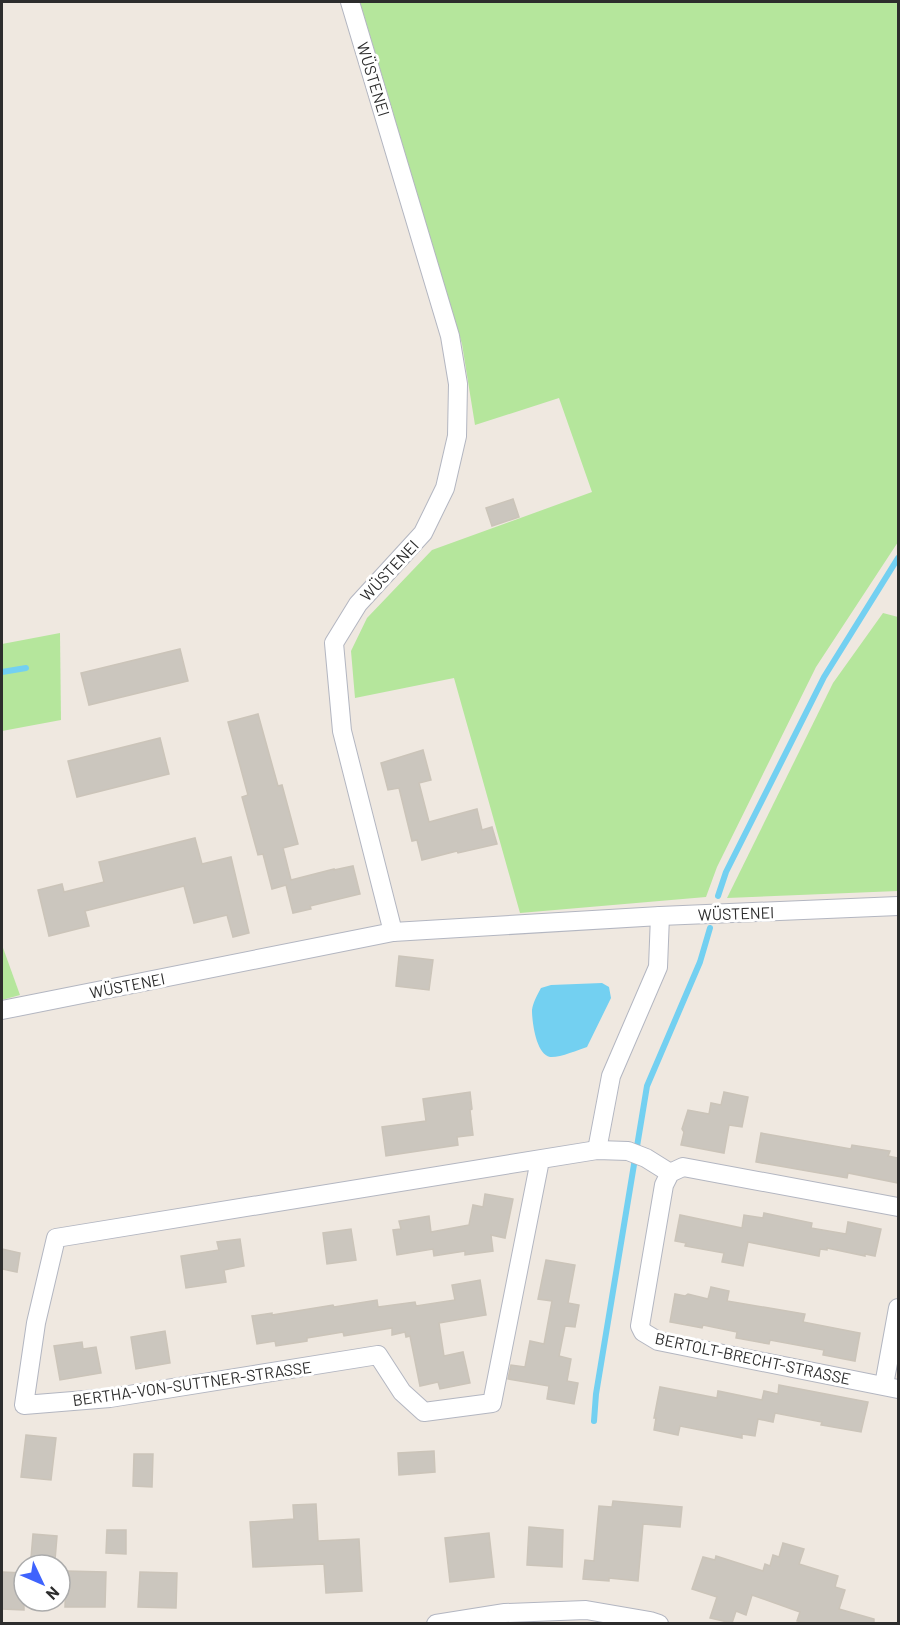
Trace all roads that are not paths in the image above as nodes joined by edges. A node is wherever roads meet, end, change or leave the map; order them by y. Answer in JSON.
{"nodes":[{"id":1,"x":350,"y":2,"type":"edge"},
{"id":2,"x":898,"y":906,"type":"edge"},
{"id":3,"x":660,"y":916,"type":"junction"},
{"id":4,"x":393,"y":932,"type":"junction"},
{"id":5,"x":2,"y":1010,"type":"edge"},
{"id":6,"x":597,"y":1150,"type":"junction"},
{"id":7,"x":540,"y":1160,"type":"junction"},
{"id":8,"x":670,"y":1173,"type":"junction"},
{"id":9,"x":898,"y":1207,"type":"edge"},
{"id":10,"x":898,"y":1308,"type":"edge"},
{"id":11,"x":891,"y":1387,"type":"edge"},
{"id":12,"x":585,"y":1617,"type":"edge"},
{"id":13,"x":436,"y":1623,"type":"edge"},
{"id":14,"x":659,"y":1623,"type":"edge"}],
"edges":[{"from":1,"to":4,"type":"street","name":"WÜSTENEI"},
{"from":2,"to":3,"type":"street","name":"WÜSTENEI"},
{"from":3,"to":4,"type":"street","name":"WÜSTENEI"},
{"from":3,"to":6,"type":"street"},
{"from":4,"to":5,"type":"street","name":"WÜSTENEI"},
{"from":6,"to":7,"type":"street","name":"BERTHA-VON-SUTTNER-STRASSE"},
{"from":6,"to":8,"type":"street","name":"BERTHA-VON-SUTTNER-STRASSE"},
{"from":7,"to":7,"type":"street","name":"BERTHA-VON-SUTTNER-STRASSE"},
{"from":8,"to":9,"type":"street"},
{"from":8,"to":11,"type":"street","name":"BERTOLT-BRECHT-STRASSE"},
{"from":10,"to":11,"type":"street","name":"BERTOLT-BRECHT-STRASSE"},
{"from":12,"to":13,"type":"street"},
{"from":12,"to":14,"type":"street"}]}
